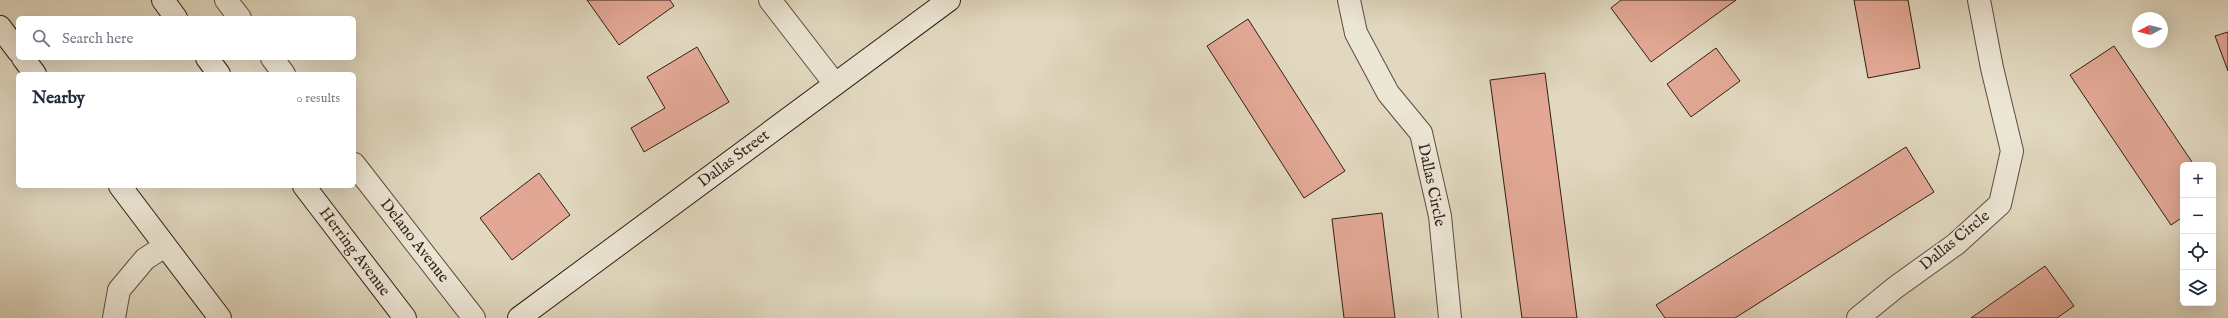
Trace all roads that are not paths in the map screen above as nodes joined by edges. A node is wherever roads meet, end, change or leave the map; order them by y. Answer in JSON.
{"nodes":[{"id":1,"x":163,"y":0,"type":"edge"},
{"id":2,"x":226,"y":0,"type":"edge"},
{"id":3,"x":770,"y":0,"type":"edge"},
{"id":4,"x":949,"y":0,"type":"edge"},
{"id":5,"x":1349,"y":0,"type":"edge"},
{"id":6,"x":1979,"y":0,"type":"edge"},
{"id":7,"x":175,"y":16,"type":"edge"},
{"id":8,"x":238,"y":16,"type":"edge"},
{"id":9,"x":0,"y":27,"type":"edge"},
{"id":10,"x":16,"y":48,"type":"edge"},
{"id":11,"x":24,"y":60,"type":"edge"},
{"id":12,"x":208,"y":60,"type":"edge"},
{"id":13,"x":274,"y":60,"type":"edge"},
{"id":14,"x":34,"y":72,"type":"edge"},
{"id":15,"x":218,"y":72,"type":"edge"},
{"id":16,"x":282,"y":72,"type":"edge"},
{"id":17,"x":835,"y":84,"type":"junction"},
{"id":18,"x":356,"y":167,"type":"edge"},
{"id":19,"x":122,"y":188,"type":"edge"},
{"id":20,"x":306,"y":188,"type":"edge"},
{"id":21,"x":165,"y":246,"type":"junction"},
{"id":22,"x":114,"y":318,"type":"edge"},
{"id":23,"x":220,"y":318,"type":"edge"},
{"id":24,"x":405,"y":318,"type":"edge"},
{"id":25,"x":474,"y":318,"type":"edge"},
{"id":26,"x":519,"y":318,"type":"edge"},
{"id":27,"x":1450,"y":318,"type":"edge"},
{"id":28,"x":1858,"y":318,"type":"edge"}],
"edges":[{"from":1,"to":7,"type":"street"},
{"from":2,"to":8,"type":"street"},
{"from":3,"to":17,"type":"street"},
{"from":4,"to":17,"type":"street","name":"Dallas Street"},
{"from":5,"to":27,"type":"street","name":"Dallas Circle"},
{"from":6,"to":28,"type":"street","name":"Dallas Circle"},
{"from":9,"to":10,"type":"street"},
{"from":11,"to":14,"type":"street"},
{"from":12,"to":15,"type":"street"},
{"from":13,"to":16,"type":"street"},
{"from":17,"to":26,"type":"street","name":"Dallas Street"},
{"from":18,"to":25,"type":"street","name":"Delano Avenue"},
{"from":19,"to":21,"type":"street"},
{"from":20,"to":24,"type":"street","name":"Herring Avenue"},
{"from":21,"to":22,"type":"street"},
{"from":21,"to":23,"type":"street"}]}
